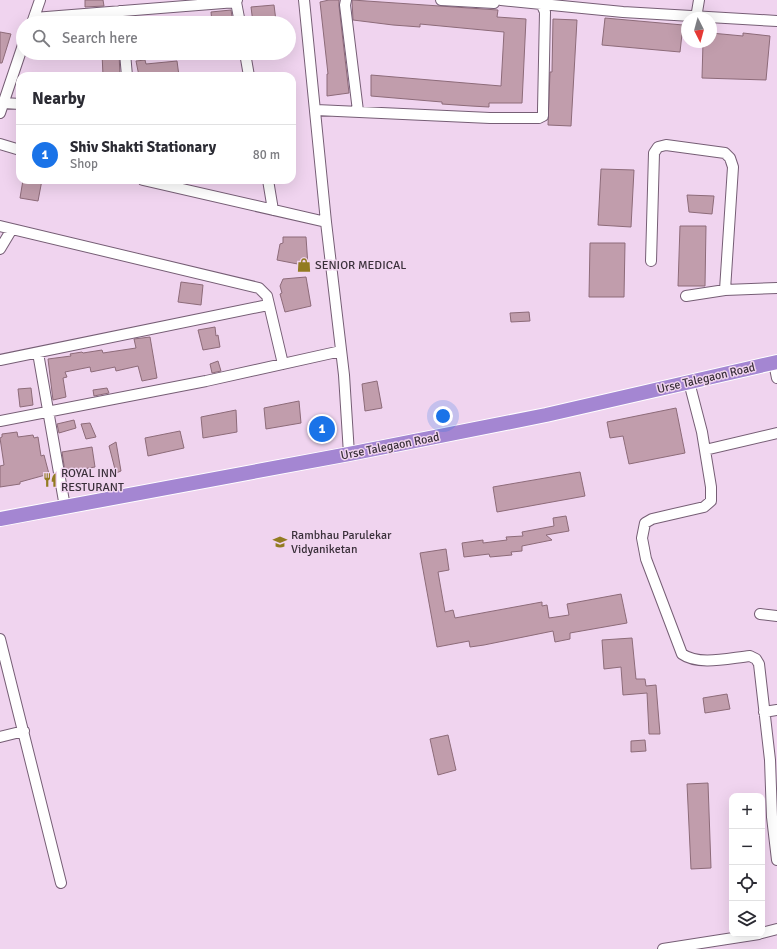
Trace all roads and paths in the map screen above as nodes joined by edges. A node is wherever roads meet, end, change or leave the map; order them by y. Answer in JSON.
{"nodes":[{"id":1,"x":40,"y":0,"type":"edge"},
{"id":2,"x":304,"y":0,"type":"edge"},
{"id":3,"x":346,"y":0,"type":"edge"},
{"id":4,"x":441,"y":0,"type":"edge"},
{"id":5,"x":699,"y":0,"type":"edge"},
{"id":6,"x":236,"y":1,"type":"edge"},
{"id":7,"x":498,"y":1,"type":"edge"},
{"id":8,"x":541,"y":3,"type":"junction"},
{"id":9,"x":566,"y":3,"type":"edge"},
{"id":10,"x":120,"y":11,"type":"junction"},
{"id":11,"x":697,"y":12,"type":"edge"},
{"id":12,"x":35,"y":16,"type":"edge"},
{"id":13,"x":76,"y":16,"type":"edge"},
{"id":14,"x":120,"y":16,"type":"edge"},
{"id":15,"x":239,"y":16,"type":"edge"},
{"id":16,"x":681,"y":17,"type":"edge"},
{"id":17,"x":717,"y":17,"type":"edge"},
{"id":18,"x":777,"y":21,"type":"edge"},
{"id":19,"x":18,"y":60,"type":"edge"},
{"id":20,"x":126,"y":60,"type":"edge"},
{"id":21,"x":246,"y":60,"type":"edge"},
{"id":22,"x":127,"y":72,"type":"edge"},
{"id":23,"x":248,"y":72,"type":"edge"},
{"id":24,"x":4,"y":103,"type":"junction"},
{"id":25,"x":16,"y":104,"type":"edge"},
{"id":26,"x":316,"y":110,"type":"junction"},
{"id":27,"x":358,"y":111,"type":"junction"},
{"id":28,"x":0,"y":113,"type":"edge"},
{"id":29,"x":0,"y":144,"type":"edge"},
{"id":30,"x":16,"y":149,"type":"edge"},
{"id":31,"x":160,"y":184,"type":"edge"},
{"id":32,"x":269,"y":184,"type":"edge"},
{"id":33,"x":273,"y":210,"type":"junction"},
{"id":34,"x":326,"y":222,"type":"junction"},
{"id":35,"x":0,"y":226,"type":"edge"},
{"id":36,"x":12,"y":229,"type":"junction"},
{"id":37,"x":0,"y":249,"type":"edge"},
{"id":38,"x":651,"y":261,"type":"dead end"},
{"id":39,"x":777,"y":288,"type":"edge"},
{"id":40,"x":725,"y":290,"type":"junction"},
{"id":41,"x":686,"y":296,"type":"dead end"},
{"id":42,"x":268,"y":305,"type":"junction"},
{"id":43,"x":342,"y":351,"type":"junction"},
{"id":44,"x":38,"y":353,"type":"junction"},
{"id":45,"x":0,"y":360,"type":"edge"},
{"id":46,"x":776,"y":362,"type":"edge"},
{"id":47,"x":283,"y":364,"type":"junction"},
{"id":48,"x":777,"y":378,"type":"edge"},
{"id":49,"x":689,"y":382,"type":"junction"},
{"id":50,"x":48,"y":412,"type":"junction"},
{"id":51,"x":0,"y":421,"type":"edge"},
{"id":52,"x":777,"y":433,"type":"edge"},
{"id":53,"x":705,"y":450,"type":"junction"},
{"id":54,"x":349,"y":454,"type":"junction"},
{"id":55,"x":65,"y":507,"type":"junction"},
{"id":56,"x":0,"y":519,"type":"edge"},
{"id":57,"x":760,"y":614,"type":"dead end"},
{"id":58,"x":777,"y":616,"type":"edge"},
{"id":59,"x":0,"y":639,"type":"edge"},
{"id":60,"x":777,"y":710,"type":"edge"},
{"id":61,"x":764,"y":712,"type":"junction"},
{"id":62,"x":24,"y":731,"type":"junction"},
{"id":63,"x":0,"y":737,"type":"edge"},
{"id":64,"x":773,"y":759,"type":"edge"},
{"id":65,"x":774,"y":816,"type":"edge"},
{"id":66,"x":777,"y":860,"type":"edge"},
{"id":67,"x":61,"y":883,"type":"dead end"},
{"id":68,"x":777,"y":929,"type":"edge"},
{"id":69,"x":765,"y":933,"type":"edge"},
{"id":70,"x":740,"y":937,"type":"edge"},
{"id":71,"x":663,"y":949,"type":"edge"}],
"edges":[{"from":1,"to":12,"type":"street"},
{"from":2,"to":26,"type":"street"},
{"from":3,"to":27,"type":"street"},
{"from":4,"to":7,"type":"street"},
{"from":5,"to":11,"type":"street"},
{"from":6,"to":10,"type":"street"},
{"from":6,"to":15,"type":"street"},
{"from":7,"to":8,"type":"street"},
{"from":8,"to":9,"type":"street"},
{"from":8,"to":27,"type":"street"},
{"from":9,"to":16,"type":"street"},
{"from":10,"to":13,"type":"street"},
{"from":10,"to":14,"type":"street"},
{"from":17,"to":18,"type":"street"},
{"from":19,"to":24,"type":"street"},
{"from":20,"to":22,"type":"street"},
{"from":21,"to":23,"type":"street"},
{"from":24,"to":25,"type":"street"},
{"from":24,"to":28,"type":"street"},
{"from":26,"to":27,"type":"street"},
{"from":26,"to":34,"type":"street"},
{"from":29,"to":30,"type":"street"},
{"from":31,"to":33,"type":"street"},
{"from":32,"to":33,"type":"street"},
{"from":33,"to":34,"type":"street"},
{"from":34,"to":43,"type":"street"},
{"from":35,"to":36,"type":"street"},
{"from":36,"to":37,"type":"street"},
{"from":36,"to":42,"type":"street"},
{"from":38,"to":40,"type":"street"},
{"from":39,"to":40,"type":"street"},
{"from":40,"to":41,"type":"street"},
{"from":42,"to":44,"type":"street"},
{"from":42,"to":47,"type":"street"},
{"from":43,"to":47,"type":"street"},
{"from":43,"to":54,"type":"street"},
{"from":44,"to":45,"type":"street"},
{"from":44,"to":50,"type":"street"},
{"from":46,"to":48,"type":"street"},
{"from":46,"to":49,"type":"highway","name":"Urse Talegaon Road"},
{"from":47,"to":50,"type":"street"},
{"from":49,"to":53,"type":"street"},
{"from":49,"to":54,"type":"highway","name":"Urse Talegaon Road"},
{"from":50,"to":51,"type":"street"},
{"from":50,"to":55,"type":"street"},
{"from":52,"to":53,"type":"street"},
{"from":53,"to":61,"type":"street"},
{"from":54,"to":55,"type":"highway","name":"Urse Talegaon Road"},
{"from":55,"to":56,"type":"highway","name":"Urse Talegaon Road"},
{"from":57,"to":58,"type":"street"},
{"from":59,"to":62,"type":"street"},
{"from":60,"to":61,"type":"street"},
{"from":61,"to":64,"type":"street"},
{"from":62,"to":63,"type":"street"},
{"from":62,"to":67,"type":"street"},
{"from":64,"to":65,"type":"street"},
{"from":65,"to":66,"type":"street"},
{"from":68,"to":69,"type":"street"},
{"from":70,"to":71,"type":"street"}]}
